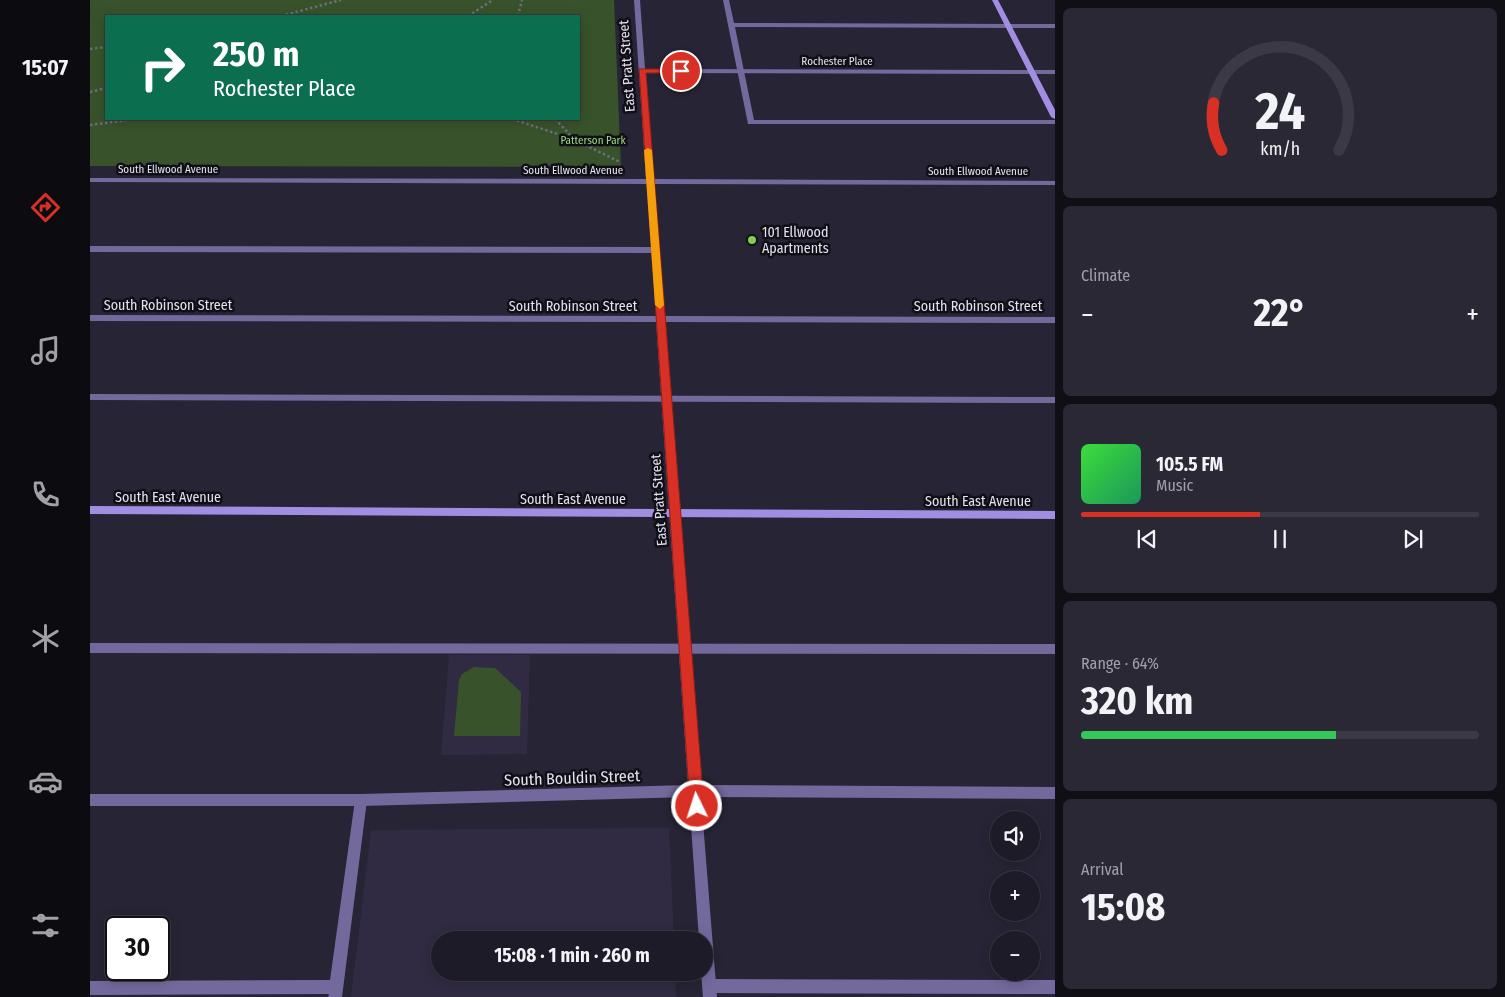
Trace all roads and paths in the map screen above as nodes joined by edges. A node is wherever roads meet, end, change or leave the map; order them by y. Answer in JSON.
{"nodes":[{"id":1,"x":341,"y":0,"type":"edge"},
{"id":2,"x":493,"y":0,"type":"edge"},
{"id":3,"x":522,"y":0,"type":"edge"},
{"id":4,"x":636,"y":0,"type":"edge"},
{"id":5,"x":726,"y":0,"type":"edge"},
{"id":6,"x":996,"y":0,"type":"edge"},
{"id":7,"x":286,"y":15,"type":"edge"},
{"id":8,"x":470,"y":15,"type":"edge"},
{"id":9,"x":518,"y":15,"type":"edge"},
{"id":10,"x":730,"y":24,"type":"junction"},
{"id":11,"x":1009,"y":26,"type":"junction"},
{"id":12,"x":1055,"y":26,"type":"edge"},
{"id":13,"x":105,"y":47,"type":"edge"},
{"id":14,"x":90,"y":49,"type":"edge"},
{"id":15,"x":642,"y":71,"type":"junction"},
{"id":16,"x":739,"y":71,"type":"junction"},
{"id":17,"x":1032,"y":72,"type":"junction"},
{"id":18,"x":1055,"y":72,"type":"edge"},
{"id":19,"x":105,"y":88,"type":"edge"},
{"id":20,"x":90,"y":92,"type":"edge"},
{"id":21,"x":1055,"y":117,"type":"edge"},
{"id":22,"x":126,"y":120,"type":"edge"},
{"id":23,"x":515,"y":120,"type":"edge"},
{"id":24,"x":556,"y":120,"type":"edge"},
{"id":25,"x":1055,"y":122,"type":"edge"},
{"id":26,"x":90,"y":124,"type":"edge"},
{"id":27,"x":575,"y":140,"type":"junction"},
{"id":28,"x":621,"y":163,"type":"dead end"},
{"id":29,"x":90,"y":180,"type":"edge"},
{"id":30,"x":650,"y":182,"type":"junction"},
{"id":31,"x":1055,"y":183,"type":"edge"},
{"id":32,"x":90,"y":249,"type":"edge"},
{"id":33,"x":655,"y":250,"type":"junction"},
{"id":34,"x":90,"y":318,"type":"edge"},
{"id":35,"x":661,"y":319,"type":"junction"},
{"id":36,"x":1055,"y":320,"type":"edge"},
{"id":37,"x":90,"y":397,"type":"edge"},
{"id":38,"x":667,"y":398,"type":"junction"},
{"id":39,"x":1055,"y":400,"type":"edge"},
{"id":40,"x":90,"y":510,"type":"edge"},
{"id":41,"x":676,"y":513,"type":"junction"},
{"id":42,"x":1055,"y":515,"type":"edge"},
{"id":43,"x":90,"y":648,"type":"edge"},
{"id":44,"x":686,"y":649,"type":"junction"},
{"id":45,"x":1055,"y":650,"type":"edge"},
{"id":46,"x":696,"y":791,"type":"junction"},
{"id":47,"x":1055,"y":793,"type":"edge"},
{"id":48,"x":90,"y":800,"type":"edge"},
{"id":49,"x":361,"y":800,"type":"junction"},
{"id":50,"x":1055,"y":987,"type":"edge"},
{"id":51,"x":90,"y":988,"type":"edge"},
{"id":52,"x":336,"y":992,"type":"edge"},
{"id":53,"x":710,"y":992,"type":"edge"}],
"edges":[{"from":1,"to":7,"type":"path"},
{"from":2,"to":8,"type":"path"},
{"from":3,"to":9,"type":"path"},
{"from":4,"to":15,"type":"street","name":"East Pratt Street"},
{"from":5,"to":10,"type":"street"},
{"from":6,"to":11,"type":"street"},
{"from":10,"to":11,"type":"street"},
{"from":10,"to":16,"type":"street"},
{"from":11,"to":12,"type":"street"},
{"from":11,"to":17,"type":"street"},
{"from":13,"to":14,"type":"path"},
{"from":15,"to":16,"type":"street","name":"Rochester Place"},
{"from":15,"to":30,"type":"street","name":"East Pratt Street"},
{"from":16,"to":17,"type":"street","name":"Rochester Place"},
{"from":16,"to":25,"type":"street"},
{"from":17,"to":18,"type":"street","name":"Rochester Place"},
{"from":17,"to":21,"type":"street"},
{"from":19,"to":20,"type":"path"},
{"from":22,"to":26,"type":"path"},
{"from":23,"to":27,"type":"path"},
{"from":24,"to":27,"type":"path"},
{"from":27,"to":28,"type":"path"},
{"from":29,"to":30,"type":"street","name":"South Ellwood Avenue"},
{"from":30,"to":31,"type":"street","name":"South Ellwood Avenue"},
{"from":30,"to":33,"type":"street","name":"East Pratt Street"},
{"from":32,"to":33,"type":"street"},
{"from":33,"to":35,"type":"street","name":"East Pratt Street"},
{"from":34,"to":35,"type":"street","name":"South Robinson Street"},
{"from":35,"to":36,"type":"street","name":"South Robinson Street"},
{"from":35,"to":38,"type":"street","name":"East Pratt Street"},
{"from":37,"to":38,"type":"street"},
{"from":38,"to":39,"type":"street"},
{"from":38,"to":41,"type":"street","name":"East Pratt Street"},
{"from":40,"to":41,"type":"street","name":"South East Avenue"},
{"from":41,"to":42,"type":"street","name":"South East Avenue"},
{"from":41,"to":44,"type":"street","name":"East Pratt Street"},
{"from":43,"to":44,"type":"street"},
{"from":44,"to":45,"type":"street"},
{"from":44,"to":46,"type":"street","name":"East Pratt Street"},
{"from":46,"to":47,"type":"street","name":"South Bouldin Street"},
{"from":46,"to":49,"type":"street","name":"South Bouldin Street"},
{"from":46,"to":53,"type":"street","name":"East Pratt Street"},
{"from":48,"to":49,"type":"street","name":"South Bouldin Street"},
{"from":49,"to":52,"type":"street"},
{"from":50,"to":53,"type":"street"},
{"from":51,"to":52,"type":"street"}]}
